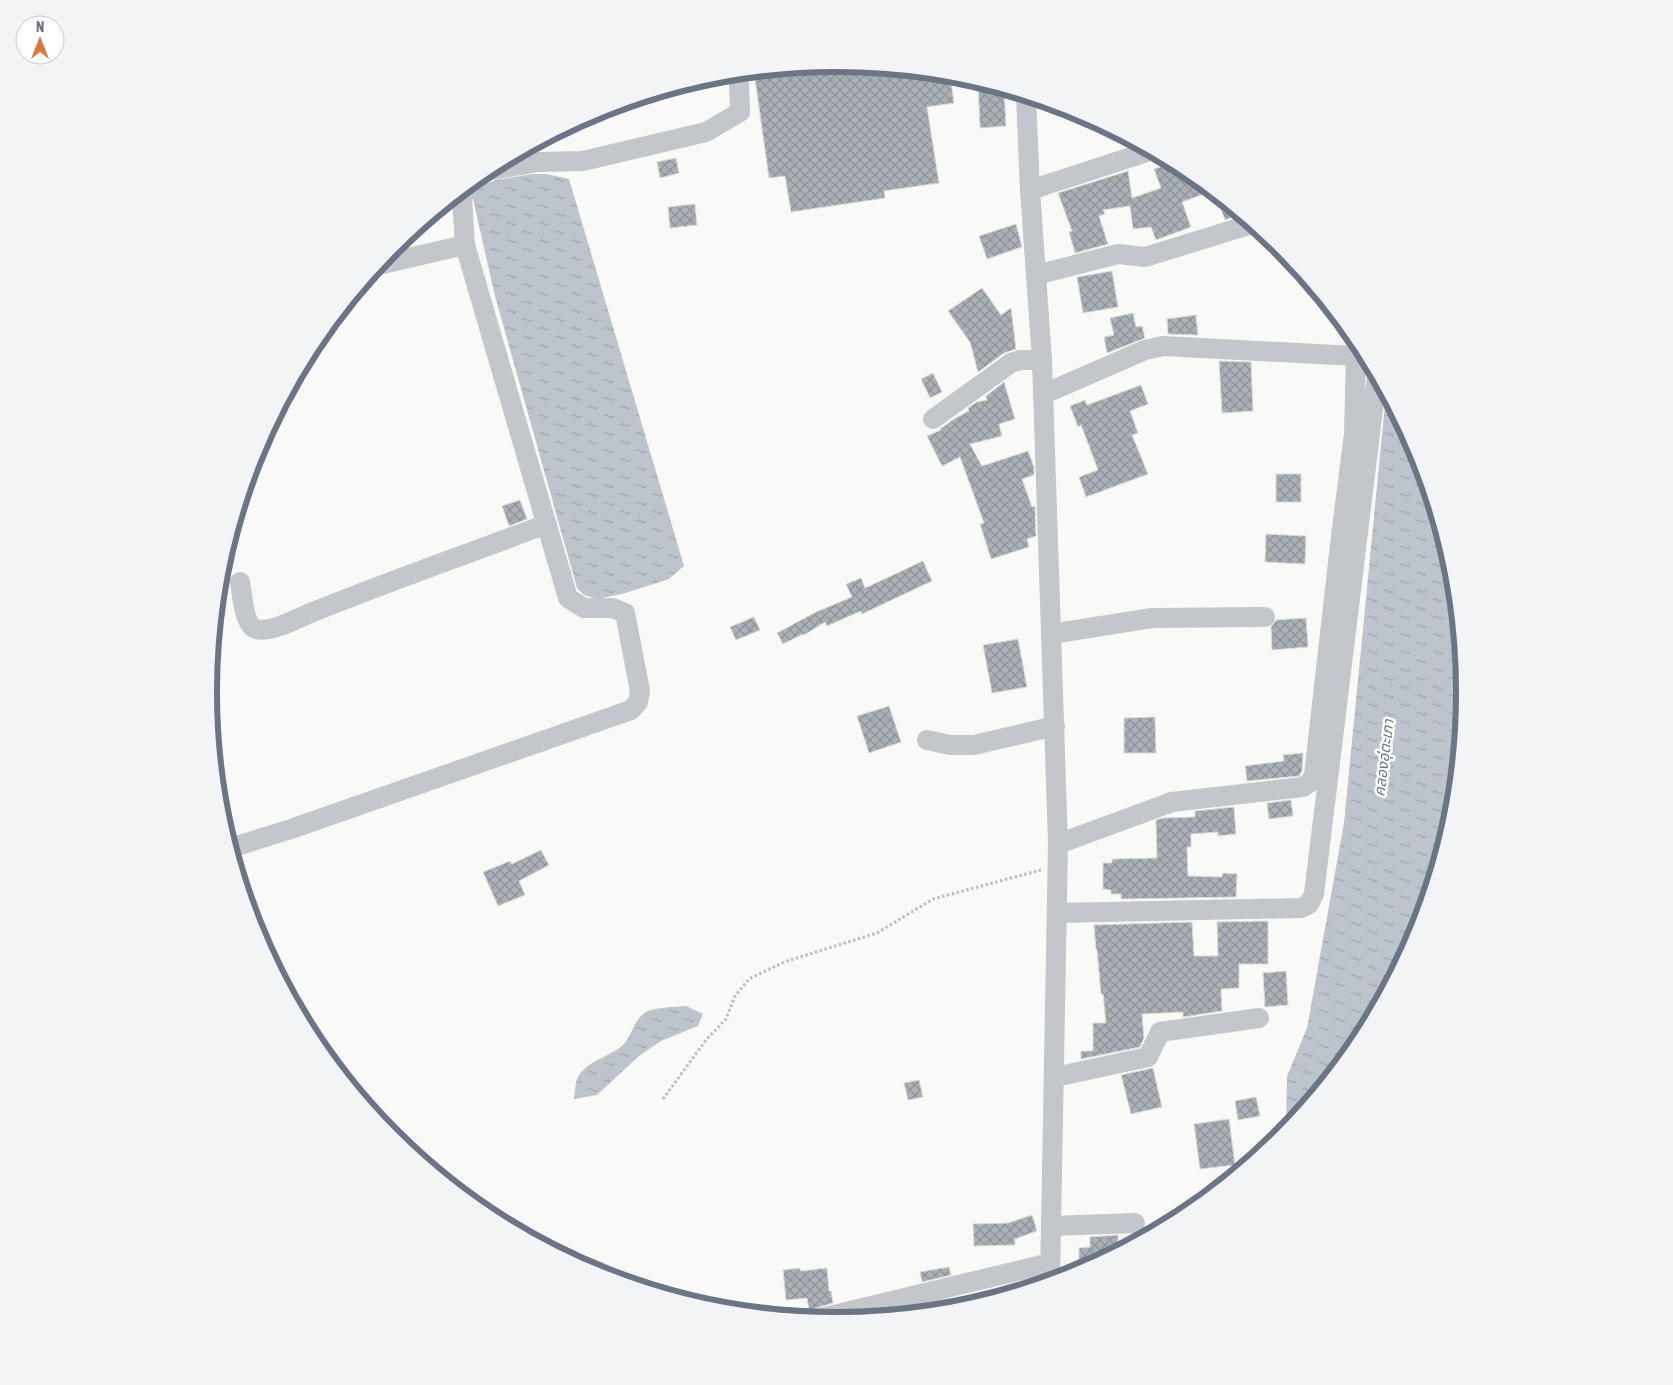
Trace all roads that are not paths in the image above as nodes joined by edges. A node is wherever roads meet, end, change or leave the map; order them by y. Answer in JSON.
{"nodes":[{"id":1,"x":738,"y":81,"type":"edge"},
{"id":2,"x":1026,"y":102,"type":"edge"},
{"id":3,"x":1142,"y":154,"type":"edge"},
{"id":4,"x":508,"y":167,"type":"edge"},
{"id":5,"x":1030,"y":190,"type":"junction"},
{"id":6,"x":462,"y":199,"type":"edge"},
{"id":7,"x":1245,"y":226,"type":"edge"},
{"id":8,"x":465,"y":245,"type":"junction"},
{"id":9,"x":390,"y":262,"type":"edge"},
{"id":10,"x":1036,"y":275,"type":"junction"},
{"id":11,"x":1353,"y":349,"type":"edge"},
{"id":12,"x":1357,"y":356,"type":"edge"},
{"id":13,"x":1042,"y":360,"type":"junction"},
{"id":14,"x":1376,"y":387,"type":"edge"},
{"id":15,"x":1044,"y":394,"type":"junction"},
{"id":16,"x":934,"y":419,"type":"dead end"},
{"id":17,"x":547,"y":524,"type":"junction"},
{"id":18,"x":240,"y":582,"type":"dead end"},
{"id":19,"x":1265,"y":617,"type":"dead end"},
{"id":20,"x":1051,"y":634,"type":"junction"},
{"id":21,"x":1054,"y":726,"type":"junction"},
{"id":22,"x":927,"y":740,"type":"dead end"},
{"id":23,"x":1058,"y":844,"type":"junction"},
{"id":24,"x":236,"y":846,"type":"edge"},
{"id":25,"x":1057,"y":913,"type":"junction"},
{"id":26,"x":1259,"y":1018,"type":"dead end"},
{"id":27,"x":1054,"y":1077,"type":"junction"},
{"id":28,"x":1135,"y":1223,"type":"dead end"},
{"id":29,"x":1051,"y":1226,"type":"junction"},
{"id":30,"x":1050,"y":1272,"type":"edge"},
{"id":31,"x":854,"y":1312,"type":"edge"}],
"edges":[{"from":1,"to":4,"type":"street"},
{"from":2,"to":5,"type":"street"},
{"from":3,"to":5,"type":"street"},
{"from":5,"to":10,"type":"street"},
{"from":6,"to":8,"type":"street"},
{"from":7,"to":10,"type":"street"},
{"from":8,"to":9,"type":"street"},
{"from":8,"to":17,"type":"street"},
{"from":10,"to":13,"type":"street"},
{"from":11,"to":15,"type":"street"},
{"from":12,"to":23,"type":"street"},
{"from":13,"to":15,"type":"street"},
{"from":13,"to":16,"type":"street"},
{"from":14,"to":25,"type":"street"},
{"from":15,"to":20,"type":"street"},
{"from":17,"to":18,"type":"street"},
{"from":17,"to":24,"type":"street"},
{"from":19,"to":20,"type":"street"},
{"from":20,"to":21,"type":"street"},
{"from":21,"to":22,"type":"street"},
{"from":21,"to":23,"type":"street"},
{"from":23,"to":25,"type":"street"},
{"from":25,"to":27,"type":"street"},
{"from":26,"to":27,"type":"street"},
{"from":27,"to":29,"type":"street"},
{"from":28,"to":29,"type":"street"},
{"from":29,"to":30,"type":"street"},
{"from":30,"to":31,"type":"street"}]}
